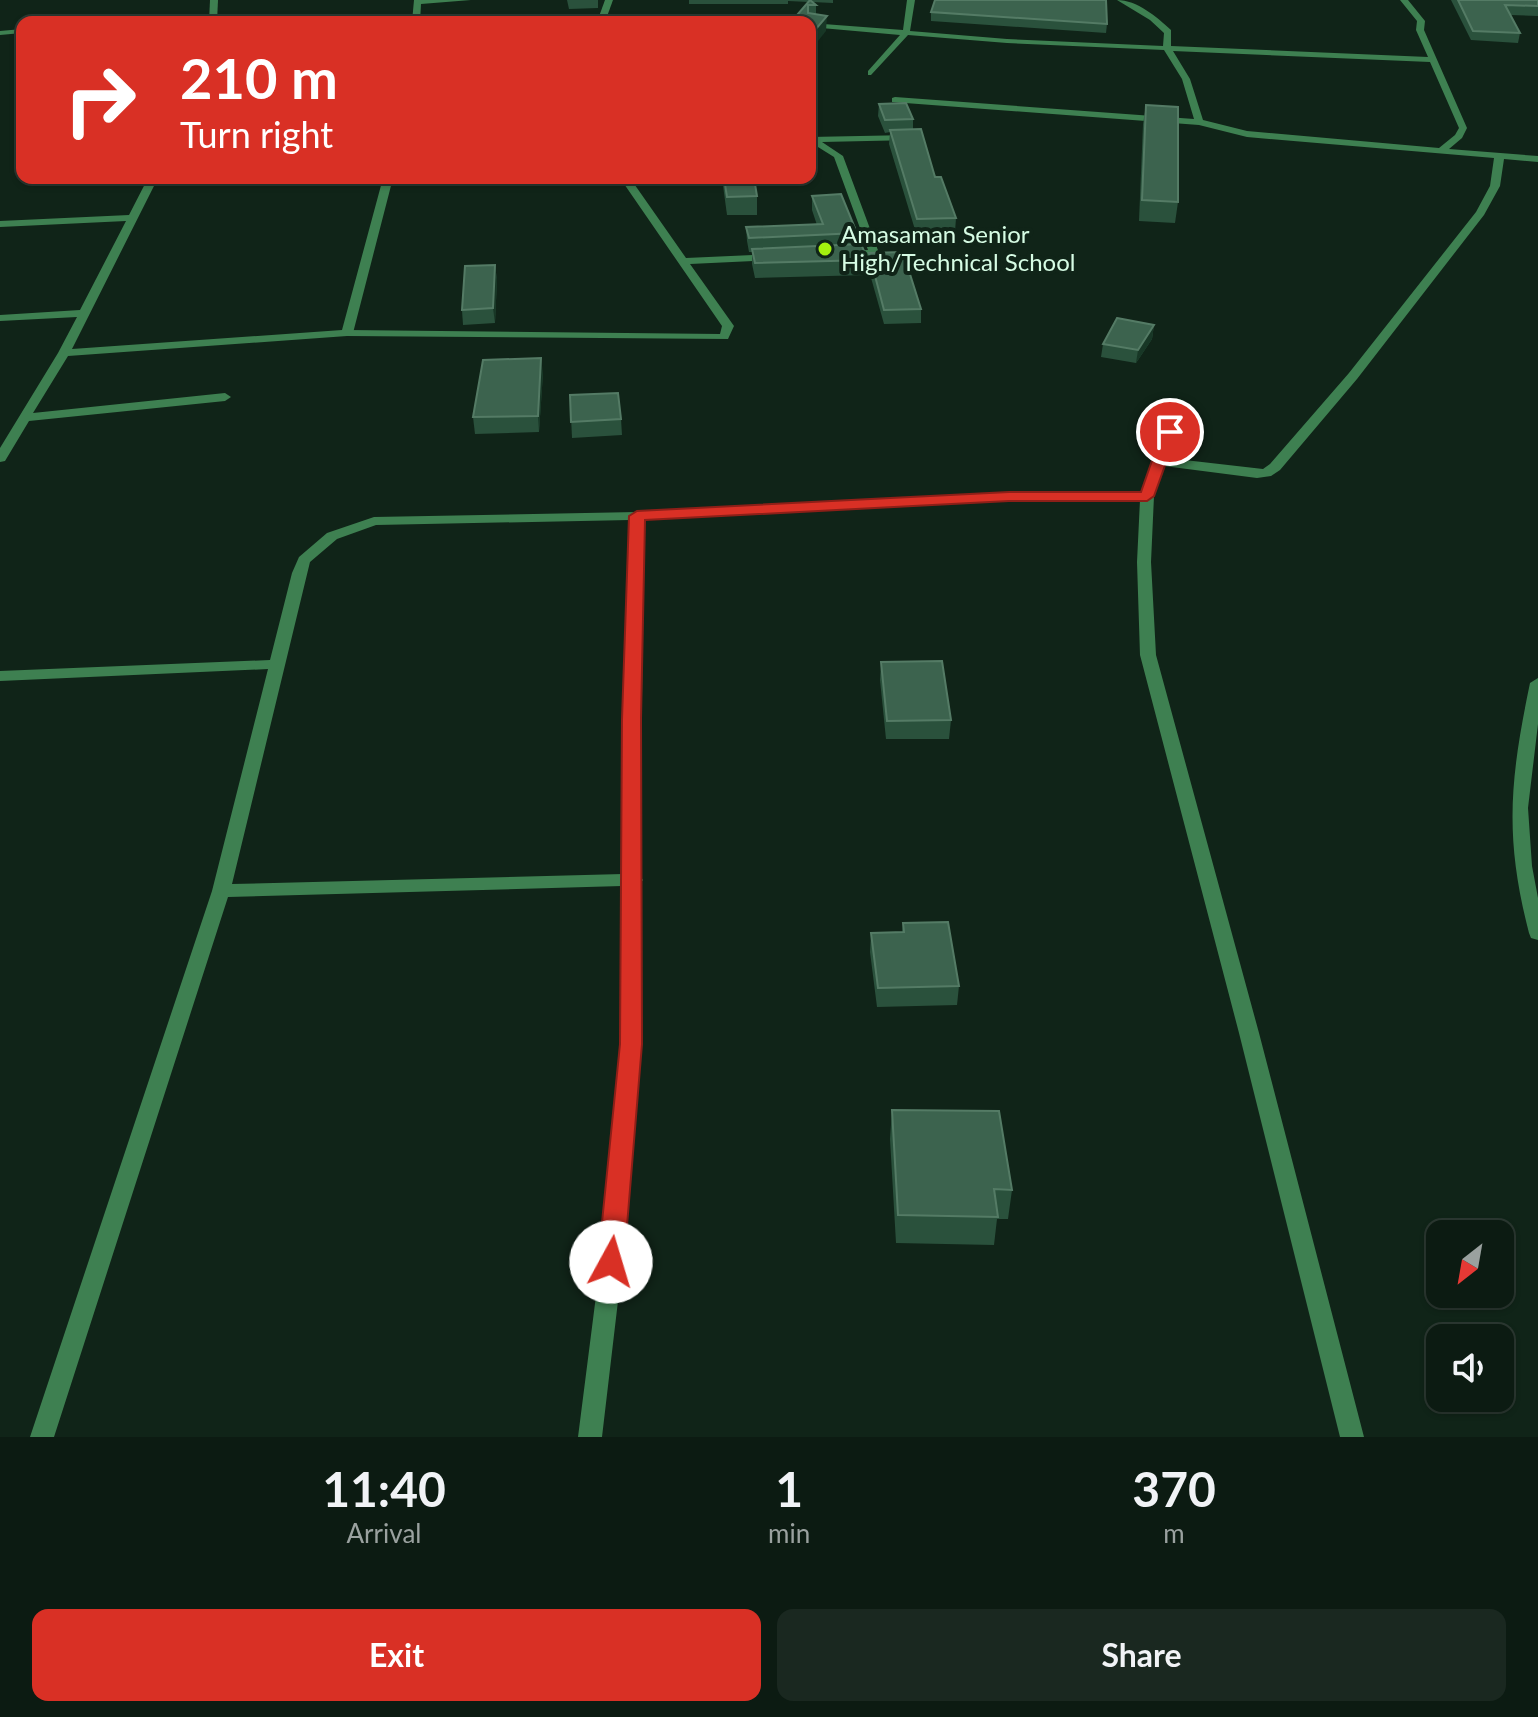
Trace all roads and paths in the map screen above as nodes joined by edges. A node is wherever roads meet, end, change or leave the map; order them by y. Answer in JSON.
{"nodes":[{"id":1,"x":467,"y":0,"type":"edge"},
{"id":2,"x":911,"y":0,"type":"edge"},
{"id":3,"x":1120,"y":0,"type":"edge"},
{"id":4,"x":1404,"y":0,"type":"edge"},
{"id":5,"x":418,"y":1,"type":"edge"},
{"id":6,"x":816,"y":26,"type":"edge"},
{"id":7,"x":906,"y":33,"type":"junction"},
{"id":8,"x":1167,"y":48,"type":"junction"},
{"id":9,"x":1433,"y":60,"type":"junction"},
{"id":10,"x":871,"y":73,"type":"dead end"},
{"id":11,"x":895,"y":100,"type":"edge"},
{"id":12,"x":1199,"y":122,"type":"junction"},
{"id":13,"x":916,"y":138,"type":"edge"},
{"id":14,"x":816,"y":140,"type":"edge"},
{"id":15,"x":816,"y":143,"type":"edge"},
{"id":16,"x":1442,"y":150,"type":"junction"},
{"id":17,"x":1499,"y":156,"type":"junction"},
{"id":18,"x":1538,"y":159,"type":"edge"},
{"id":19,"x":150,"y":184,"type":"edge"},
{"id":20,"x":386,"y":184,"type":"edge"},
{"id":21,"x":629,"y":184,"type":"edge"},
{"id":22,"x":131,"y":218,"type":"junction"},
{"id":23,"x":0,"y":224,"type":"edge"},
{"id":24,"x":830,"y":255,"type":"edge"},
{"id":25,"x":786,"y":257,"type":"edge"},
{"id":26,"x":682,"y":261,"type":"junction"},
{"id":27,"x":83,"y":313,"type":"junction"},
{"id":28,"x":0,"y":318,"type":"edge"},
{"id":29,"x":347,"y":333,"type":"junction"},
{"id":30,"x":64,"y":353,"type":"junction"},
{"id":31,"x":225,"y":397,"type":"dead end"},
{"id":32,"x":1180,"y":403,"type":"dead end"},
{"id":33,"x":24,"y":418,"type":"junction"},
{"id":34,"x":0,"y":458,"type":"edge"},
{"id":35,"x":1159,"y":461,"type":"junction"},
{"id":36,"x":1147,"y":496,"type":"junction"},
{"id":37,"x":637,"y":516,"type":"junction"},
{"id":38,"x":276,"y":664,"type":"junction"},
{"id":39,"x":0,"y":676,"type":"edge"},
{"id":40,"x":1538,"y":683,"type":"edge"},
{"id":41,"x":634,"y":880,"type":"junction"},
{"id":42,"x":221,"y":891,"type":"junction"},
{"id":43,"x":1538,"y":933,"type":"edge"},
{"id":44,"x":42,"y":1437,"type":"edge"},
{"id":45,"x":590,"y":1437,"type":"edge"},
{"id":46,"x":1352,"y":1437,"type":"edge"}],
"edges":[{"from":1,"to":5,"type":"street"},
{"from":2,"to":7,"type":"street"},
{"from":3,"to":8,"type":"street"},
{"from":4,"to":9,"type":"street"},
{"from":6,"to":7,"type":"street"},
{"from":7,"to":8,"type":"street"},
{"from":7,"to":10,"type":"street"},
{"from":8,"to":9,"type":"street"},
{"from":8,"to":12,"type":"street"},
{"from":9,"to":16,"type":"street"},
{"from":11,"to":12,"type":"street"},
{"from":12,"to":16,"type":"street"},
{"from":13,"to":14,"type":"street"},
{"from":15,"to":24,"type":"street"},
{"from":16,"to":17,"type":"street"},
{"from":17,"to":18,"type":"street"},
{"from":17,"to":35,"type":"street"},
{"from":19,"to":22,"type":"street"},
{"from":20,"to":29,"type":"street"},
{"from":21,"to":26,"type":"street"},
{"from":22,"to":23,"type":"street"},
{"from":22,"to":27,"type":"street"},
{"from":25,"to":26,"type":"street"},
{"from":26,"to":29,"type":"street"},
{"from":27,"to":28,"type":"street"},
{"from":27,"to":30,"type":"street"},
{"from":29,"to":30,"type":"street"},
{"from":30,"to":33,"type":"street"},
{"from":31,"to":33,"type":"street"},
{"from":32,"to":35,"type":"street"},
{"from":33,"to":34,"type":"street"},
{"from":35,"to":36,"type":"street"},
{"from":36,"to":37,"type":"street"},
{"from":36,"to":46,"type":"street"},
{"from":37,"to":38,"type":"street"},
{"from":37,"to":41,"type":"street"},
{"from":38,"to":39,"type":"street"},
{"from":38,"to":42,"type":"street"},
{"from":40,"to":43,"type":"street"},
{"from":41,"to":42,"type":"street"},
{"from":41,"to":45,"type":"street"},
{"from":42,"to":44,"type":"street"}]}
